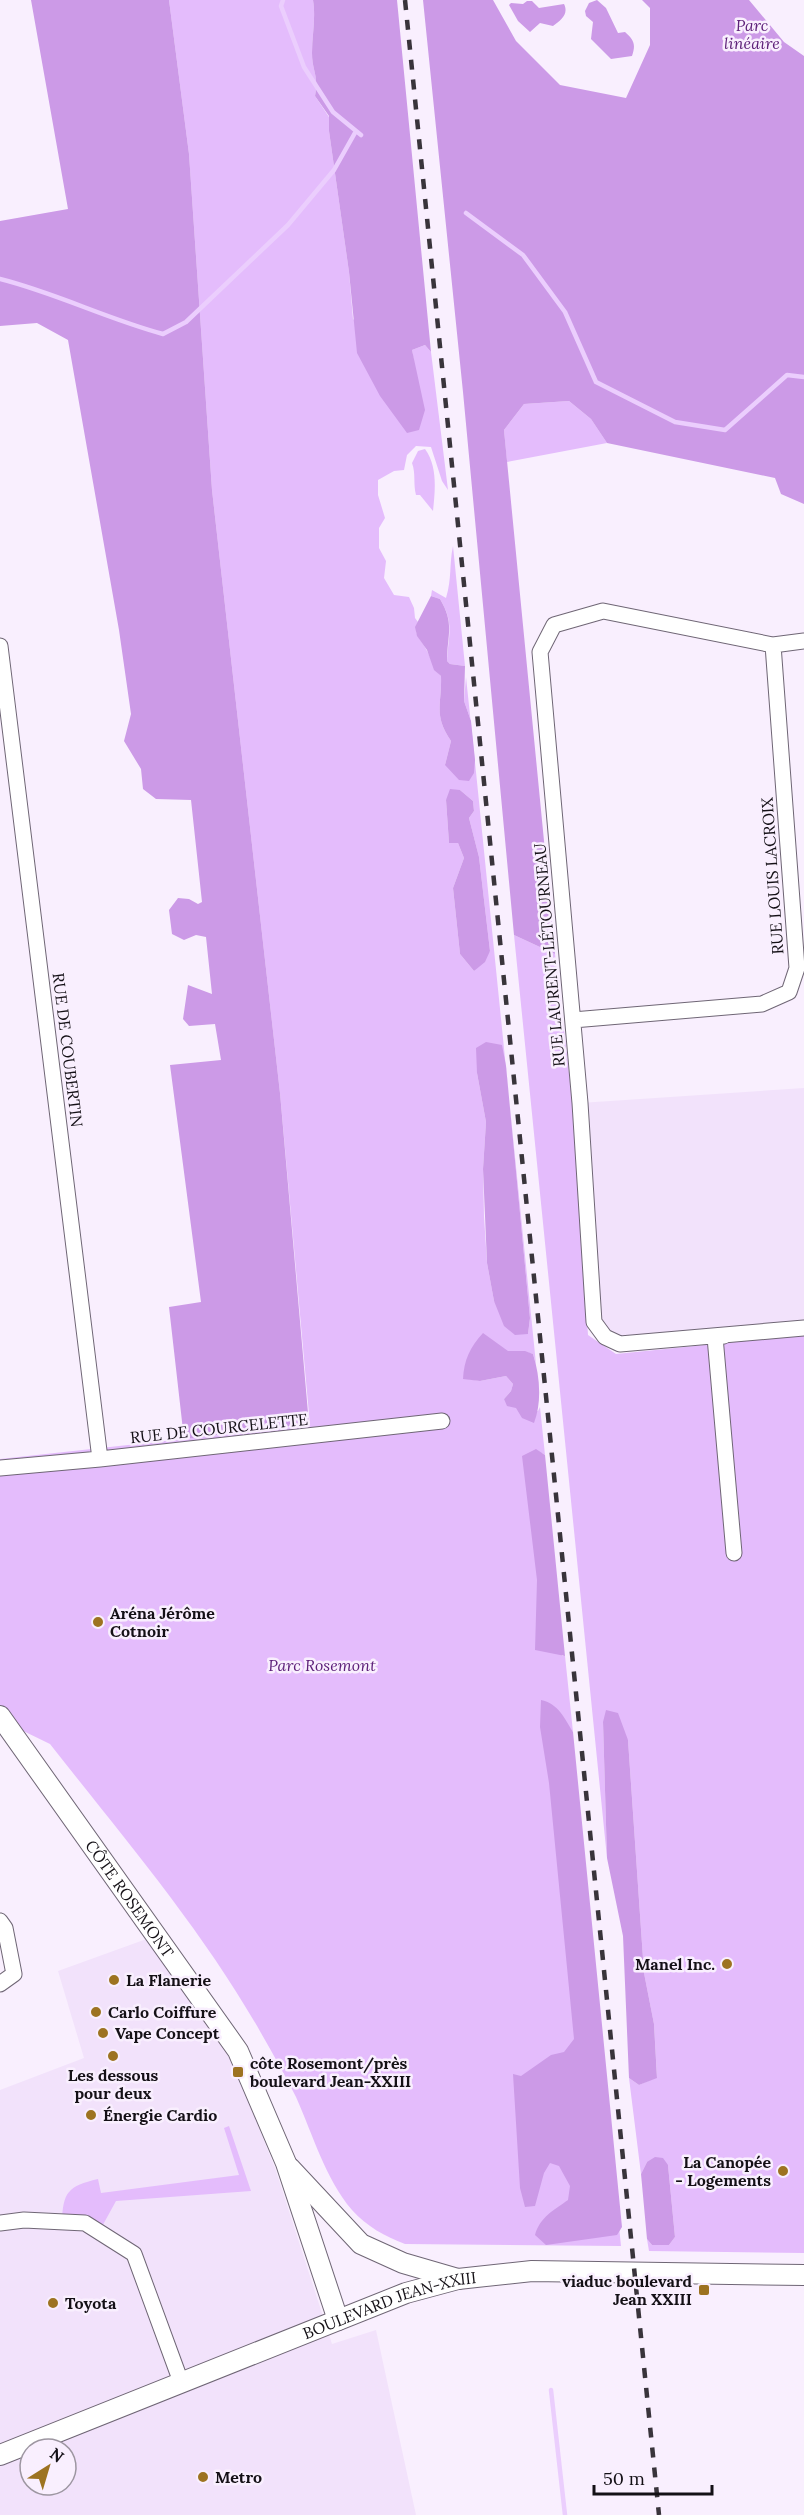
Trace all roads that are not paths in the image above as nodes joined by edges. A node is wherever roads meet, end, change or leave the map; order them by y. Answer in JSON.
{"nodes":[{"id":1,"x":804,"y":641,"type":"edge"},
{"id":2,"x":773,"y":645,"type":"junction"},
{"id":3,"x":0,"y":646,"type":"edge"},
{"id":4,"x":573,"y":1020,"type":"junction"},
{"id":5,"x":804,"y":1328,"type":"edge"},
{"id":6,"x":715,"y":1337,"type":"junction"},
{"id":7,"x":442,"y":1420,"type":"dead end"},
{"id":8,"x":100,"y":1459,"type":"junction"},
{"id":9,"x":0,"y":1468,"type":"edge"},
{"id":10,"x":734,"y":1553,"type":"dead end"},
{"id":11,"x":0,"y":1716,"type":"edge"},
{"id":12,"x":0,"y":1921,"type":"edge"},
{"id":13,"x":0,"y":1984,"type":"edge"},
{"id":14,"x":286,"y":2163,"type":"junction"},
{"id":15,"x":0,"y":2223,"type":"edge"},
{"id":16,"x":804,"y":2274,"type":"edge"},
{"id":17,"x":458,"y":2279,"type":"junction"},
{"id":18,"x":338,"y":2320,"type":"junction"},
{"id":19,"x":181,"y":2382,"type":"junction"},
{"id":20,"x":0,"y":2454,"type":"edge"}],
"edges":[{"from":1,"to":2,"type":"street","name":"RUE LAURENT-LÉTOURNEAU"},
{"from":2,"to":4,"type":"street","name":"RUE LOUIS LACROIX"},
{"from":2,"to":4,"type":"street","name":"RUE LAURENT-LÉTOURNEAU"},
{"from":3,"to":8,"type":"street","name":"RUE DE COUBERTIN"},
{"from":4,"to":6,"type":"street","name":"RUE LAURENT-LÉTOURNEAU"},
{"from":5,"to":6,"type":"street","name":"RUE LAURENT-LÉTOURNEAU"},
{"from":6,"to":10,"type":"street"},
{"from":7,"to":8,"type":"street","name":"RUE DE COURCELETTE"},
{"from":8,"to":9,"type":"street","name":"RUE DE COURCELETTE"},
{"from":11,"to":14,"type":"street","name":"CÔTE ROSEMONT"},
{"from":12,"to":13,"type":"street"},
{"from":14,"to":17,"type":"street"},
{"from":14,"to":18,"type":"street","name":"CÔTE ROSEMONT"},
{"from":15,"to":19,"type":"street"},
{"from":16,"to":17,"type":"street","name":"BOULEVARD JEAN-XXIII"},
{"from":17,"to":18,"type":"street","name":"BOULEVARD JEAN-XXIII"},
{"from":18,"to":19,"type":"street","name":"BOULEVARD JEAN-XXIII"},
{"from":19,"to":20,"type":"street","name":"BOULEVARD JEAN-XXIII"}]}
